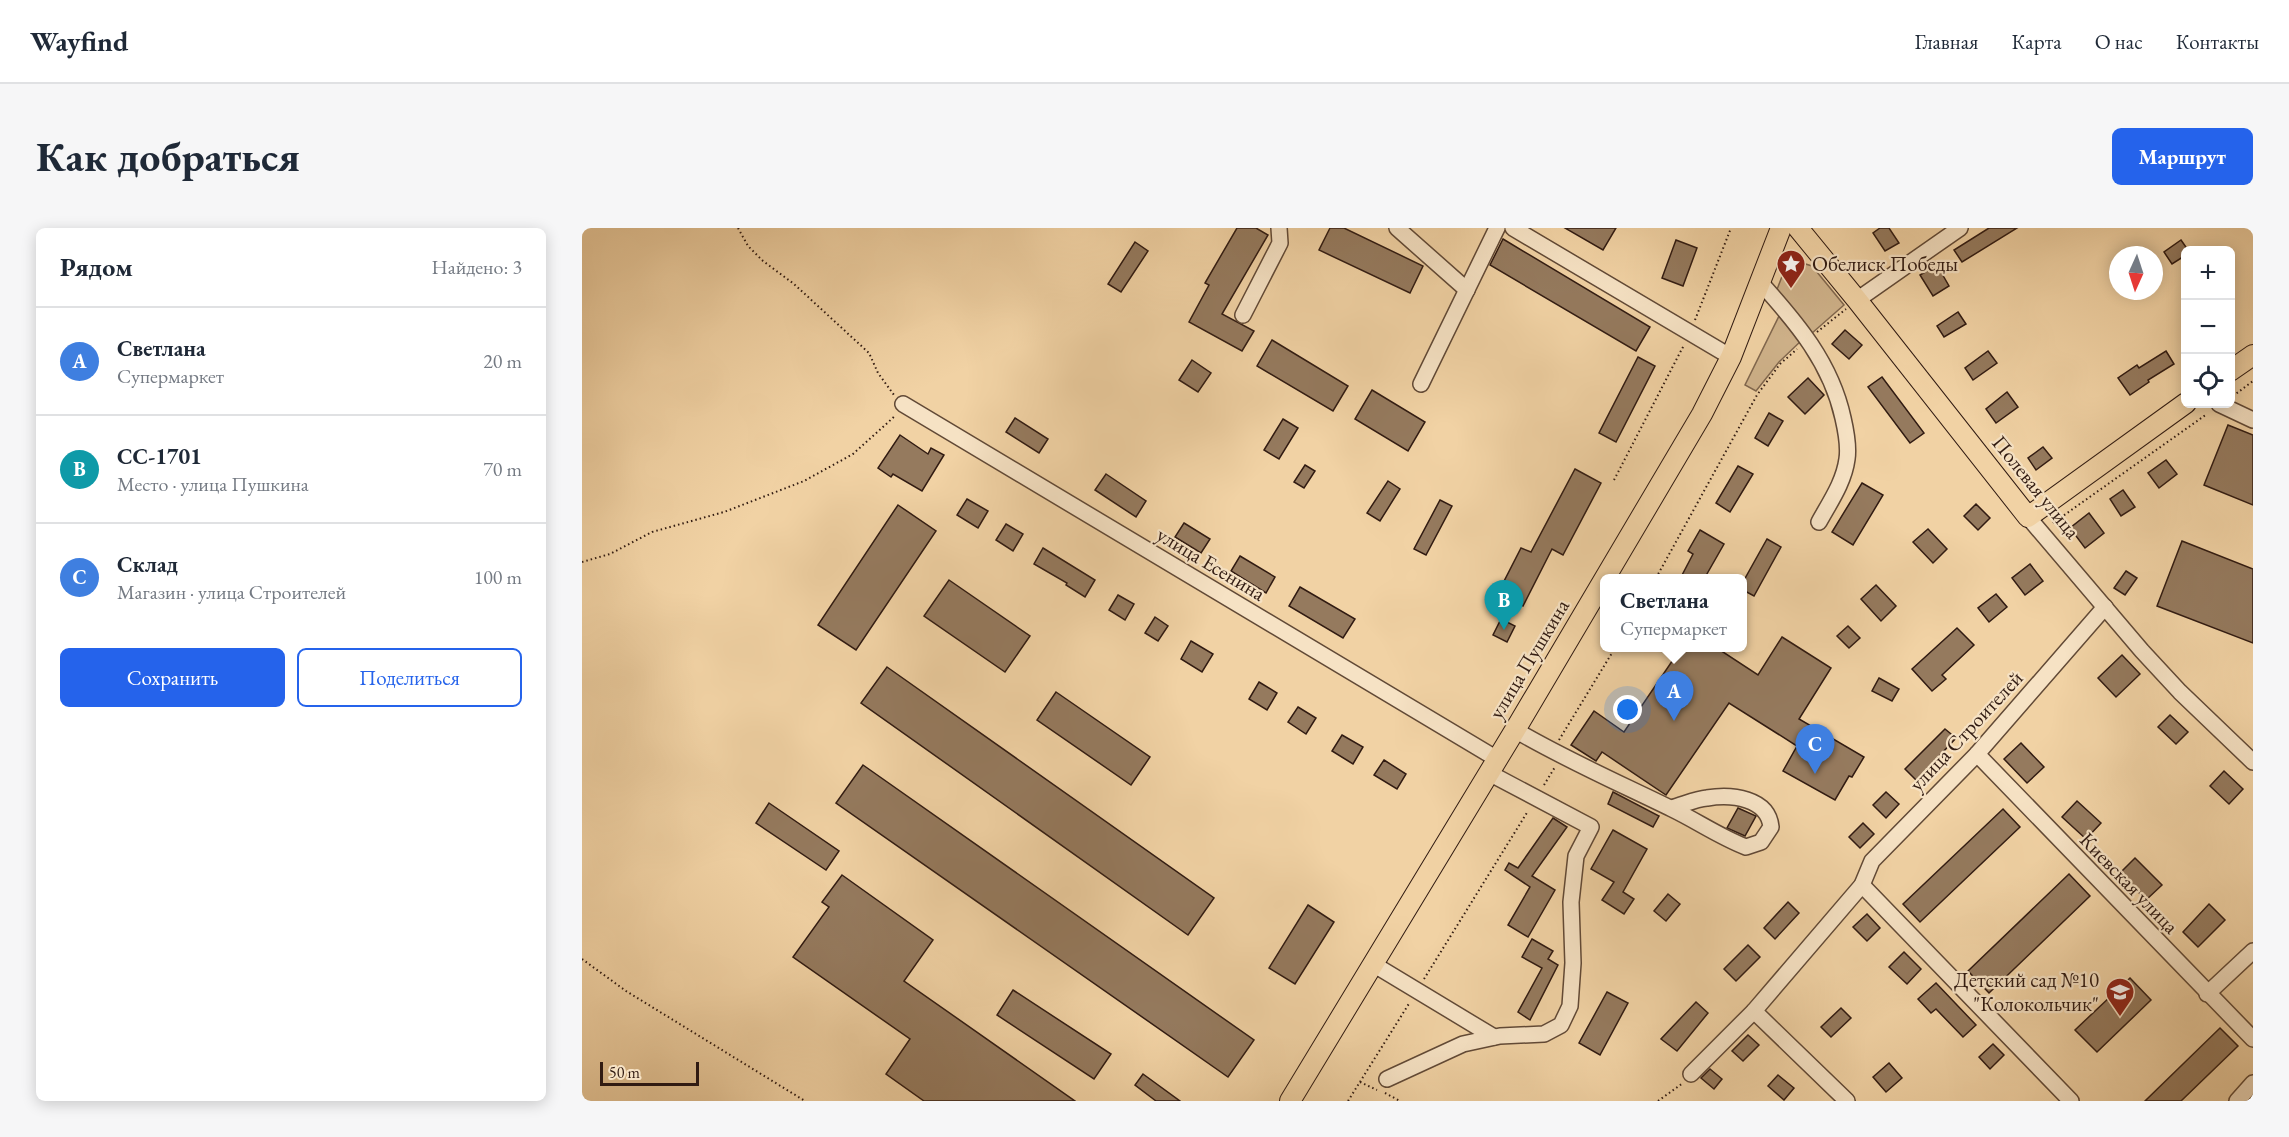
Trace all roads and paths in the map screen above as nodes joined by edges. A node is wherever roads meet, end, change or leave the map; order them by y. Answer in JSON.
{"nodes":[{"id":1,"x":738,"y":228,"type":"edge"},
{"id":2,"x":1279,"y":228,"type":"edge"},
{"id":3,"x":1397,"y":228,"type":"edge"},
{"id":4,"x":1497,"y":228,"type":"edge"},
{"id":5,"x":1513,"y":228,"type":"edge"},
{"id":6,"x":1731,"y":228,"type":"edge"},
{"id":7,"x":1781,"y":228,"type":"edge"},
{"id":8,"x":1798,"y":228,"type":"edge"},
{"id":9,"x":1960,"y":228,"type":"edge"},
{"id":10,"x":1760,"y":282,"type":"junction"},
{"id":11,"x":1467,"y":290,"type":"junction"},
{"id":12,"x":1857,"y":300,"type":"junction"},
{"id":13,"x":1243,"y":315,"type":"dead end"},
{"id":14,"x":1690,"y":333,"type":"junction"},
{"id":15,"x":1808,"y":339,"type":"junction"},
{"id":16,"x":2253,"y":355,"type":"edge"},
{"id":17,"x":1731,"y":357,"type":"junction"},
{"id":18,"x":2235,"y":368,"type":"edge"},
{"id":19,"x":2253,"y":381,"type":"edge"},
{"id":20,"x":1421,"y":384,"type":"dead end"},
{"id":21,"x":2235,"y":394,"type":"edge"},
{"id":22,"x":903,"y":404,"type":"junction"},
{"id":23,"x":2181,"y":407,"type":"edge"},
{"id":24,"x":2215,"y":408,"type":"edge"},
{"id":25,"x":2219,"y":408,"type":"edge"},
{"id":26,"x":2253,"y":420,"type":"edge"},
{"id":27,"x":1614,"y":480,"type":"dead end"},
{"id":28,"x":2028,"y":518,"type":"junction"},
{"id":29,"x":1819,"y":522,"type":"dead end"},
{"id":30,"x":2054,"y":524,"type":"dead end"},
{"id":31,"x":582,"y":562,"type":"edge"},
{"id":32,"x":1607,"y":574,"type":"edge"},
{"id":33,"x":1659,"y":574,"type":"edge"},
{"id":34,"x":1600,"y":586,"type":"edge"},
{"id":35,"x":2105,"y":607,"type":"junction"},
{"id":36,"x":1613,"y":652,"type":"edge"},
{"id":37,"x":1515,"y":730,"type":"junction"},
{"id":38,"x":1552,"y":752,"type":"junction"},
{"id":39,"x":1977,"y":754,"type":"junction"},
{"id":40,"x":2253,"y":762,"type":"edge"},
{"id":41,"x":1493,"y":766,"type":"junction"},
{"id":42,"x":1536,"y":797,"type":"junction"},
{"id":43,"x":1671,"y":808,"type":"junction"},
{"id":44,"x":1862,"y":885,"type":"junction"},
{"id":45,"x":2253,"y":951,"type":"edge"},
{"id":46,"x":582,"y":959,"type":"edge"},
{"id":47,"x":1372,"y":964,"type":"junction"},
{"id":48,"x":1417,"y":991,"type":"junction"},
{"id":49,"x":2207,"y":994,"type":"junction"},
{"id":50,"x":1754,"y":1011,"type":"junction"},
{"id":51,"x":1494,"y":1037,"type":"junction"},
{"id":52,"x":2253,"y":1039,"type":"edge"},
{"id":53,"x":1691,"y":1074,"type":"joint"},
{"id":54,"x":1387,"y":1079,"type":"dead end"},
{"id":55,"x":2253,"y":1083,"type":"edge"},
{"id":56,"x":805,"y":1101,"type":"edge"},
{"id":57,"x":1290,"y":1101,"type":"edge"},
{"id":58,"x":1348,"y":1101,"type":"edge"},
{"id":59,"x":1658,"y":1101,"type":"edge"},
{"id":60,"x":1847,"y":1101,"type":"edge"},
{"id":61,"x":2071,"y":1101,"type":"edge"},
{"id":62,"x":2236,"y":1101,"type":"edge"}],
"edges":[{"from":1,"to":22,"type":"path"},
{"from":2,"to":13,"type":"street"},
{"from":3,"to":11,"type":"street"},
{"from":4,"to":11,"type":"street"},
{"from":5,"to":14,"type":"street"},
{"from":6,"to":14,"type":"path"},
{"from":7,"to":10,"type":"main road","name":"улица Пушкина"},
{"from":8,"to":12,"type":"main road","name":"Полевая улица"},
{"from":9,"to":12,"type":"street"},
{"from":10,"to":15,"type":"street"},
{"from":10,"to":17,"type":"main road","name":"улица Пушкина"},
{"from":11,"to":20,"type":"street"},
{"from":12,"to":15,"type":"path"},
{"from":12,"to":28,"type":"main road","name":"Полевая улица"},
{"from":14,"to":17,"type":"street"},
{"from":14,"to":27,"type":"path"},
{"from":15,"to":29,"type":"street"},
{"from":15,"to":33,"type":"path"},
{"from":16,"to":18,"type":"main road"},
{"from":17,"to":32,"type":"main road","name":"улица Пушкина"},
{"from":19,"to":21,"type":"path"},
{"from":22,"to":31,"type":"path"},
{"from":22,"to":41,"type":"street","name":"улица Есенина"},
{"from":23,"to":28,"type":"main road"},
{"from":24,"to":30,"type":"path"},
{"from":25,"to":26,"type":"street"},
{"from":28,"to":35,"type":"street","name":"Полевая улица"},
{"from":34,"to":37,"type":"main road","name":"улица Пушкина"},
{"from":35,"to":39,"type":"street","name":"улица Строителей"},
{"from":35,"to":40,"type":"street","name":"Полевая улица"},
{"from":36,"to":38,"type":"path"},
{"from":37,"to":38,"type":"street"},
{"from":37,"to":41,"type":"main road","name":"улица Пушкина"},
{"from":38,"to":42,"type":"path"},
{"from":38,"to":43,"type":"street"},
{"from":39,"to":44,"type":"street","name":"улица Строителей"},
{"from":39,"to":49,"type":"street","name":"Киевская улица"},
{"from":41,"to":42,"type":"street","name":"улица Есенина"},
{"from":41,"to":47,"type":"main road","name":"улица Пушкина"},
{"from":42,"to":48,"type":"path"},
{"from":42,"to":51,"type":"street","name":"улица Есенина"},
{"from":43,"to":43,"type":"street"},
{"from":44,"to":50,"type":"street","name":"улица Строителей"},
{"from":44,"to":61,"type":"street"},
{"from":45,"to":49,"type":"street"},
{"from":46,"to":56,"type":"path"},
{"from":47,"to":48,"type":"street"},
{"from":47,"to":57,"type":"main road","name":"улица Пушкина"},
{"from":48,"to":51,"type":"street"},
{"from":48,"to":58,"type":"path"},
{"from":49,"to":52,"type":"street","name":"Киевская улица"},
{"from":50,"to":53,"type":"street","name":"улица Строителей"},
{"from":50,"to":60,"type":"street"},
{"from":51,"to":54,"type":"street"},
{"from":53,"to":59,"type":"path"},
{"from":55,"to":62,"type":"street"}]}
